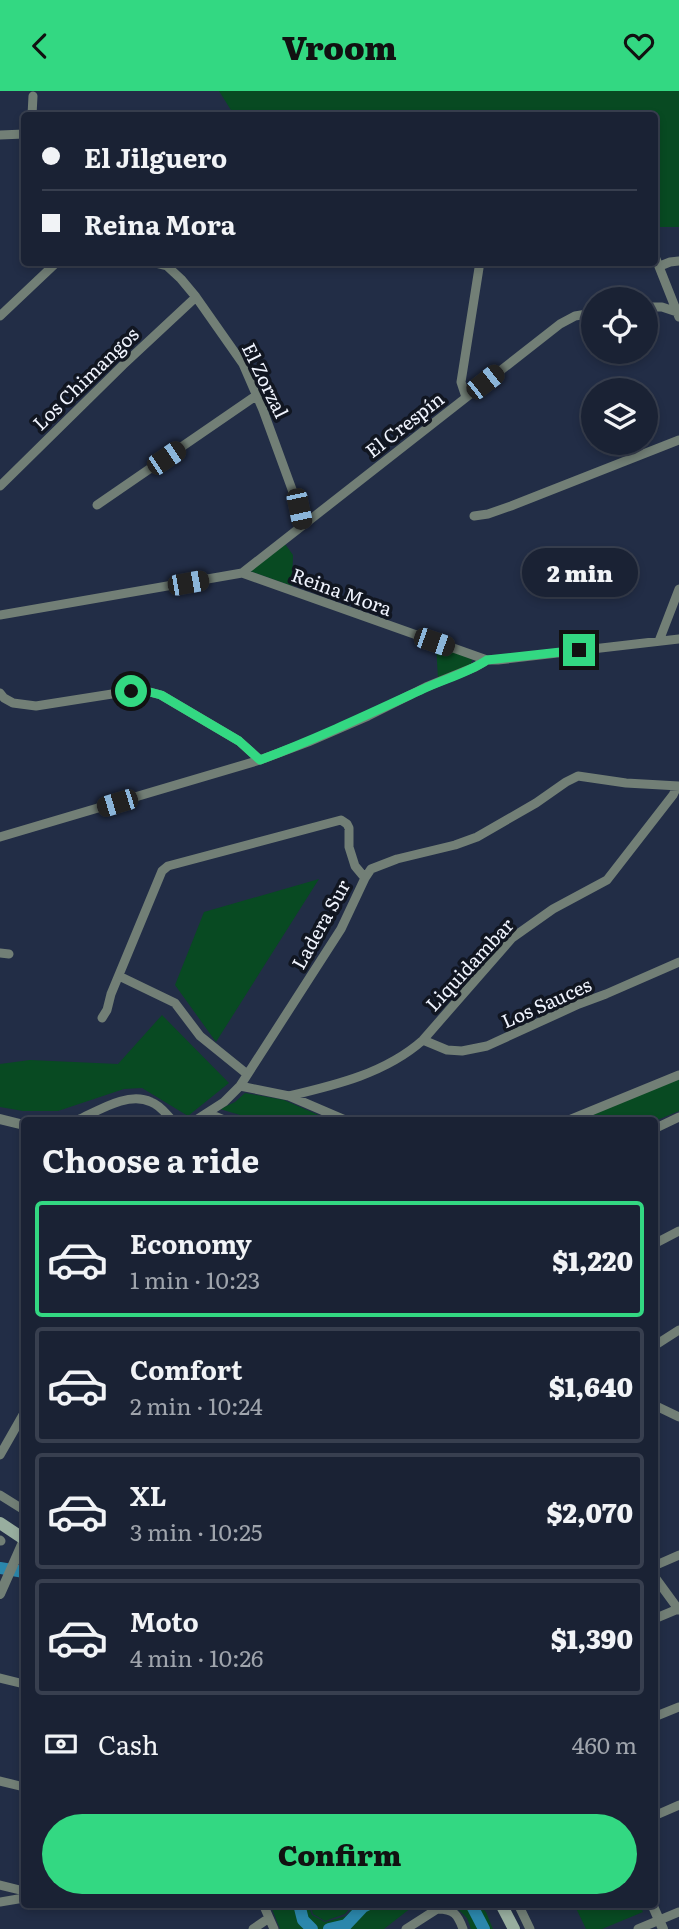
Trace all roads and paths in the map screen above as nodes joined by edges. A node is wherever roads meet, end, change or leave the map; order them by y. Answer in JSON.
{"nodes":[{"id":1,"x":33,"y":96,"type":"dead end"},
{"id":2,"x":32,"y":112,"type":"edge"},
{"id":3,"x":21,"y":134,"type":"edge"},
{"id":4,"x":0,"y":135,"type":"edge"},
{"id":5,"x":679,"y":261,"type":"edge"},
{"id":6,"x":658,"y":262,"type":"edge"},
{"id":7,"x":53,"y":266,"type":"edge"},
{"id":8,"x":167,"y":266,"type":"edge"},
{"id":9,"x":660,"y":266,"type":"junction"},
{"id":10,"x":479,"y":268,"type":"dead end"},
{"id":11,"x":196,"y":297,"type":"junction"},
{"id":12,"x":658,"y":307,"type":"edge"},
{"id":13,"x":581,"y":315,"type":"edge"},
{"id":14,"x":678,"y":315,"type":"edge"},
{"id":15,"x":0,"y":316,"type":"edge"},
{"id":16,"x":257,"y":395,"type":"junction"},
{"id":17,"x":466,"y":397,"type":"junction"},
{"id":18,"x":679,"y":440,"type":"edge"},
{"id":19,"x":0,"y":486,"type":"edge"},
{"id":20,"x":97,"y":505,"type":"dead end"},
{"id":21,"x":474,"y":516,"type":"dead end"},
{"id":22,"x":302,"y":525,"type":"junction"},
{"id":23,"x":242,"y":573,"type":"junction"},
{"id":24,"x":679,"y":589,"type":"edge"},
{"id":25,"x":0,"y":615,"type":"edge"},
{"id":26,"x":679,"y":639,"type":"edge"},
{"id":27,"x":659,"y":641,"type":"junction"},
{"id":28,"x":487,"y":660,"type":"junction"},
{"id":29,"x":1,"y":697,"type":"edge"},
{"id":30,"x":260,"y":760,"type":"junction"},
{"id":31,"x":678,"y":787,"type":"edge"},
{"id":32,"x":0,"y":837,"type":"edge"},
{"id":33,"x":365,"y":878,"type":"junction"},
{"id":34,"x":679,"y":962,"type":"edge"},
{"id":35,"x":120,"y":976,"type":"junction"},
{"id":36,"x":102,"y":1018,"type":"dead end"},
{"id":37,"x":423,"y":1039,"type":"junction"},
{"id":38,"x":247,"y":1074,"type":"junction"},
{"id":39,"x":679,"y":1075,"type":"edge"},
{"id":40,"x":240,"y":1086,"type":"junction"},
{"id":41,"x":289,"y":1096,"type":"junction"},
{"id":42,"x":207,"y":1114,"type":"junction"},
{"id":43,"x":85,"y":1117,"type":"edge"},
{"id":44,"x":169,"y":1117,"type":"edge"},
{"id":45,"x":202,"y":1117,"type":"edge"},
{"id":46,"x":216,"y":1117,"type":"edge"},
{"id":47,"x":338,"y":1117,"type":"edge"},
{"id":48,"x":576,"y":1117,"type":"edge"},
{"id":49,"x":679,"y":1117,"type":"edge"},
{"id":50,"x":0,"y":1119,"type":"edge"},
{"id":51,"x":21,"y":1124,"type":"edge"},
{"id":52,"x":658,"y":1127,"type":"edge"},
{"id":53,"x":679,"y":1231,"type":"edge"},
{"id":54,"x":658,"y":1242,"type":"edge"},
{"id":55,"x":679,"y":1330,"type":"edge"},
{"id":56,"x":658,"y":1343,"type":"edge"},
{"id":57,"x":658,"y":1407,"type":"edge"},
{"id":58,"x":679,"y":1417,"type":"edge"},
{"id":59,"x":21,"y":1418,"type":"edge"},
{"id":60,"x":0,"y":1455,"type":"edge"},
{"id":61,"x":0,"y":1495,"type":"edge"},
{"id":62,"x":21,"y":1508,"type":"edge"},
{"id":63,"x":0,"y":1515,"type":"edge"},
{"id":64,"x":0,"y":1523,"type":"edge"},
{"id":65,"x":21,"y":1528,"type":"edge"},
{"id":66,"x":21,"y":1538,"type":"edge"},
{"id":67,"x":21,"y":1548,"type":"edge"},
{"id":68,"x":679,"y":1555,"type":"edge"},
{"id":69,"x":658,"y":1564,"type":"edge"},
{"id":70,"x":658,"y":1581,"type":"edge"},
{"id":71,"x":0,"y":1593,"type":"edge"},
{"id":72,"x":679,"y":1609,"type":"edge"},
{"id":73,"x":658,"y":1617,"type":"edge"},
{"id":74,"x":0,"y":1678,"type":"edge"},
{"id":75,"x":21,"y":1682,"type":"edge"},
{"id":76,"x":679,"y":1707,"type":"edge"},
{"id":77,"x":658,"y":1715,"type":"edge"},
{"id":78,"x":0,"y":1781,"type":"edge"},
{"id":79,"x":21,"y":1786,"type":"edge"},
{"id":80,"x":679,"y":1805,"type":"edge"},
{"id":81,"x":658,"y":1814,"type":"edge"},
{"id":82,"x":0,"y":1885,"type":"edge"},
{"id":83,"x":21,"y":1890,"type":"edge"},
{"id":84,"x":21,"y":1898,"type":"edge"},
{"id":85,"x":0,"y":1902,"type":"edge"},
{"id":86,"x":265,"y":1908,"type":"edge"},
{"id":87,"x":438,"y":1908,"type":"edge"},
{"id":88,"x":445,"y":1908,"type":"edge"},
{"id":89,"x":503,"y":1908,"type":"edge"},
{"id":90,"x":520,"y":1908,"type":"edge"},
{"id":91,"x":654,"y":1908,"type":"edge"},
{"id":92,"x":679,"y":1912,"type":"edge"},
{"id":93,"x":270,"y":1918,"type":"junction"},
{"id":94,"x":661,"y":1924,"type":"edge"},
{"id":95,"x":253,"y":1929,"type":"edge"},
{"id":96,"x":274,"y":1929,"type":"edge"},
{"id":97,"x":406,"y":1929,"type":"edge"},
{"id":98,"x":463,"y":1929,"type":"edge"},
{"id":99,"x":514,"y":1929,"type":"edge"},
{"id":100,"x":530,"y":1929,"type":"edge"},
{"id":101,"x":638,"y":1929,"type":"edge"}],
"edges":[{"from":1,"to":2,"type":"street"},
{"from":3,"to":4,"type":"street"},
{"from":5,"to":9,"type":"street"},
{"from":6,"to":9,"type":"street"},
{"from":7,"to":15,"type":"street"},
{"from":8,"to":11,"type":"street","name":"El Zorzal"},
{"from":9,"to":14,"type":"street"},
{"from":10,"to":17,"type":"street"},
{"from":11,"to":16,"type":"street","name":"El Zorzal"},
{"from":11,"to":19,"type":"street","name":"Los Chimangos"},
{"from":12,"to":14,"type":"street"},
{"from":13,"to":17,"type":"street","name":"El Crespín"},
{"from":16,"to":20,"type":"street"},
{"from":16,"to":22,"type":"street","name":"El Zorzal"},
{"from":17,"to":22,"type":"street","name":"El Crespín"},
{"from":18,"to":21,"type":"street"},
{"from":22,"to":23,"type":"street","name":"El Crespín"},
{"from":23,"to":25,"type":"street"},
{"from":23,"to":28,"type":"street","name":"Reina Mora"},
{"from":24,"to":27,"type":"street"},
{"from":26,"to":27,"type":"street","name":"Reina Mora"},
{"from":27,"to":28,"type":"street","name":"Reina Mora"},
{"from":28,"to":30,"type":"street"},
{"from":29,"to":30,"type":"street"},
{"from":30,"to":32,"type":"street"},
{"from":31,"to":33,"type":"street","name":"Ladera Sur"},
{"from":31,"to":37,"type":"street","name":"Liquidambar"},
{"from":33,"to":35,"type":"street"},
{"from":33,"to":38,"type":"street","name":"Ladera Sur"},
{"from":34,"to":37,"type":"street","name":"Los Sauces"},
{"from":35,"to":36,"type":"street"},
{"from":35,"to":38,"type":"street"},
{"from":37,"to":41,"type":"street","name":"Liquidambar"},
{"from":38,"to":40,"type":"street","name":"Ladera Sur"},
{"from":39,"to":48,"type":"street"},
{"from":40,"to":41,"type":"street"},
{"from":40,"to":42,"type":"street","name":"Ladera Sur"},
{"from":41,"to":47,"type":"street"},
{"from":42,"to":45,"type":"street","name":"Ladera Sur"},
{"from":42,"to":46,"type":"street"},
{"from":43,"to":44,"type":"street"},
{"from":49,"to":52,"type":"street"},
{"from":50,"to":51,"type":"street"},
{"from":53,"to":54,"type":"street"},
{"from":55,"to":56,"type":"street"},
{"from":57,"to":58,"type":"street"},
{"from":59,"to":60,"type":"street"},
{"from":61,"to":62,"type":"street"},
{"from":63,"to":65,"type":"main road"},
{"from":64,"to":66,"type":"main road"},
{"from":67,"to":71,"type":"street"},
{"from":68,"to":69,"type":"street"},
{"from":70,"to":72,"type":"street"},
{"from":72,"to":73,"type":"street"},
{"from":74,"to":75,"type":"street"},
{"from":76,"to":77,"type":"street"},
{"from":78,"to":79,"type":"street"},
{"from":80,"to":81,"type":"street"},
{"from":82,"to":83,"type":"street"},
{"from":84,"to":85,"type":"street"},
{"from":86,"to":93,"type":"street"},
{"from":87,"to":97,"type":"street"},
{"from":88,"to":98,"type":"street"},
{"from":89,"to":99,"type":"main road"},
{"from":90,"to":100,"type":"street"},
{"from":91,"to":94,"type":"street"},
{"from":92,"to":94,"type":"street"},
{"from":93,"to":95,"type":"street"},
{"from":93,"to":96,"type":"street"},
{"from":94,"to":101,"type":"street"}]}
